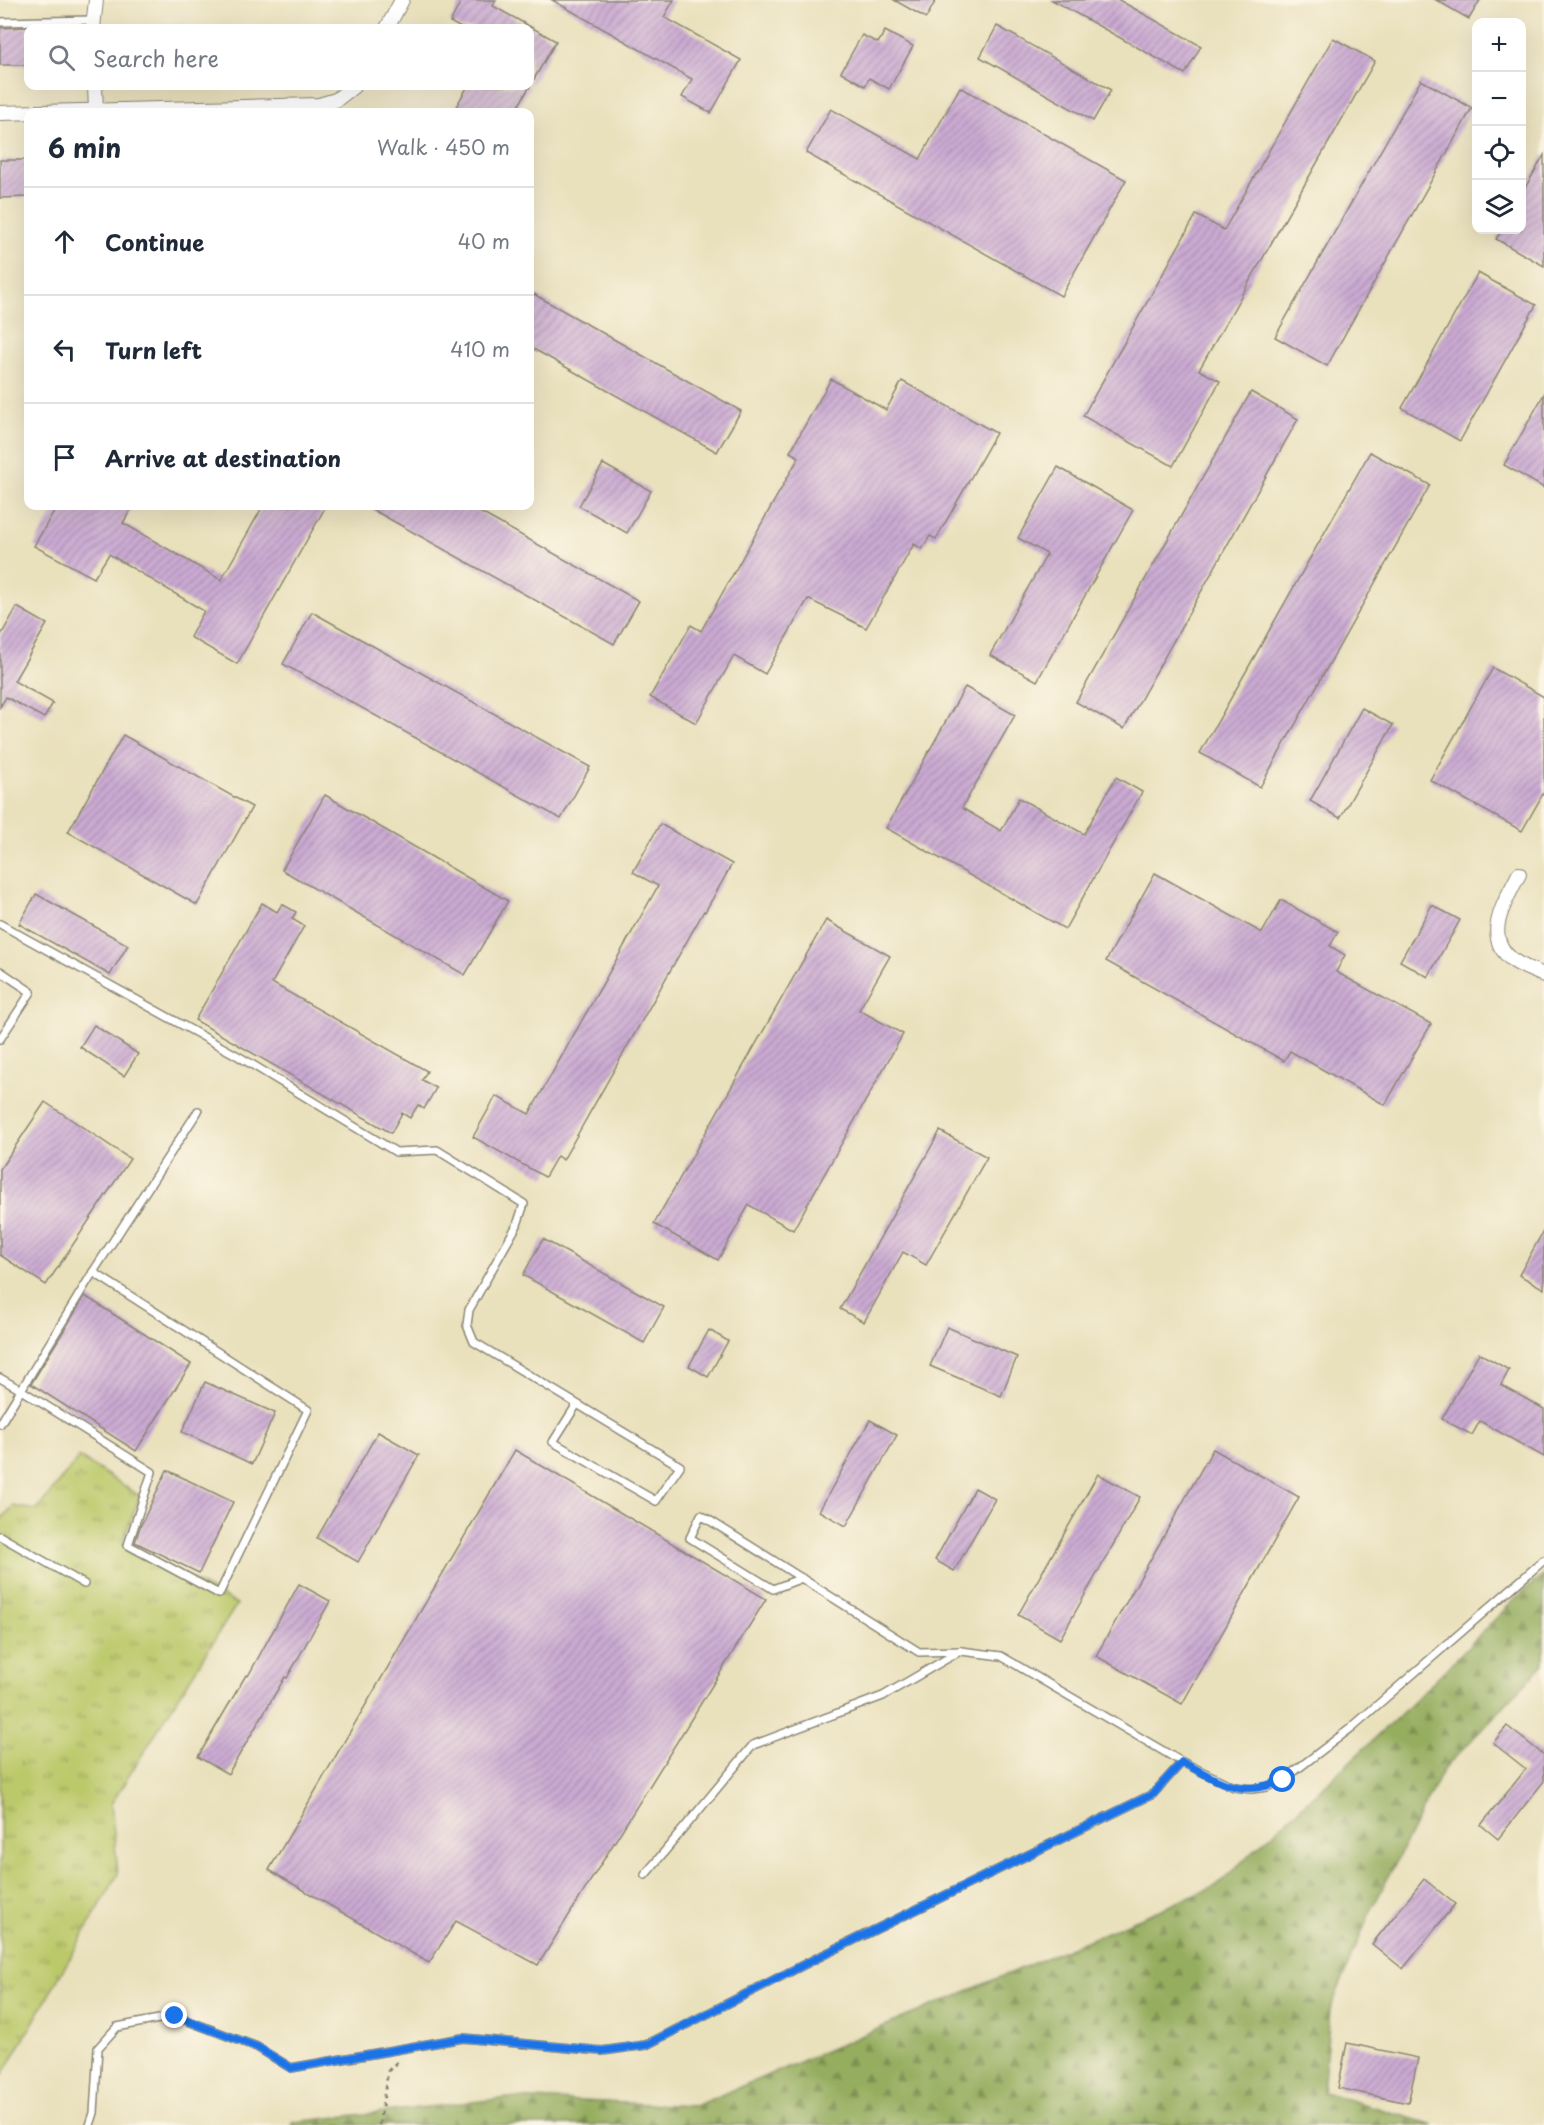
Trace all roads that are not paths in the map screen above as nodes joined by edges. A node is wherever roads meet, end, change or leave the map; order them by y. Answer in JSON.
{"nodes":[{"id":1,"x":96,"y":0,"type":"edge"},
{"id":2,"x":402,"y":0,"type":"edge"},
{"id":3,"x":0,"y":22,"type":"edge"},
{"id":4,"x":93,"y":24,"type":"edge"},
{"id":5,"x":389,"y":24,"type":"edge"},
{"id":6,"x":95,"y":90,"type":"edge"},
{"id":7,"x":348,"y":90,"type":"edge"},
{"id":8,"x":96,"y":108,"type":"edge"},
{"id":9,"x":185,"y":108,"type":"edge"},
{"id":10,"x":24,"y":112,"type":"edge"},
{"id":11,"x":0,"y":113,"type":"edge"},
{"id":12,"x":1519,"y":874,"type":"dead end"},
{"id":13,"x":0,"y":924,"type":"edge"},
{"id":14,"x":0,"y":971,"type":"edge"},
{"id":15,"x":1544,"y":975,"type":"edge"},
{"id":16,"x":0,"y":1039,"type":"edge"},
{"id":17,"x":198,"y":1111,"type":"dead end"},
{"id":18,"x":93,"y":1272,"type":"junction"},
{"id":19,"x":0,"y":1378,"type":"edge"},
{"id":20,"x":21,"y":1389,"type":"junction"},
{"id":21,"x":577,"y":1404,"type":"junction"},
{"id":22,"x":0,"y":1424,"type":"edge"},
{"id":23,"x":0,"y":1536,"type":"edge"},
{"id":24,"x":1544,"y":1560,"type":"edge"},
{"id":25,"x":802,"y":1578,"type":"junction"},
{"id":26,"x":84,"y":1584,"type":"dead end"},
{"id":27,"x":961,"y":1651,"type":"junction"},
{"id":28,"x":1182,"y":1762,"type":"junction"},
{"id":29,"x":645,"y":1875,"type":"dead end"},
{"id":30,"x":90,"y":2125,"type":"edge"}],
"edges":[{"from":1,"to":4,"type":"street"},
{"from":2,"to":5,"type":"street"},
{"from":3,"to":4,"type":"lane"},
{"from":6,"to":8,"type":"street"},
{"from":7,"to":9,"type":"street"},
{"from":10,"to":11,"type":"street"},
{"from":12,"to":15,"type":"street"},
{"from":13,"to":21,"type":"lane"},
{"from":14,"to":16,"type":"lane"},
{"from":17,"to":18,"type":"lane"},
{"from":18,"to":20,"type":"lane"},
{"from":18,"to":20,"type":"lane"},
{"from":19,"to":20,"type":"lane"},
{"from":20,"to":22,"type":"lane"},
{"from":21,"to":21,"type":"lane"},
{"from":23,"to":26,"type":"lane"},
{"from":24,"to":28,"type":"lane"},
{"from":25,"to":25,"type":"lane"},
{"from":25,"to":27,"type":"lane"},
{"from":27,"to":28,"type":"lane"},
{"from":27,"to":29,"type":"lane"},
{"from":28,"to":30,"type":"lane"}]}
